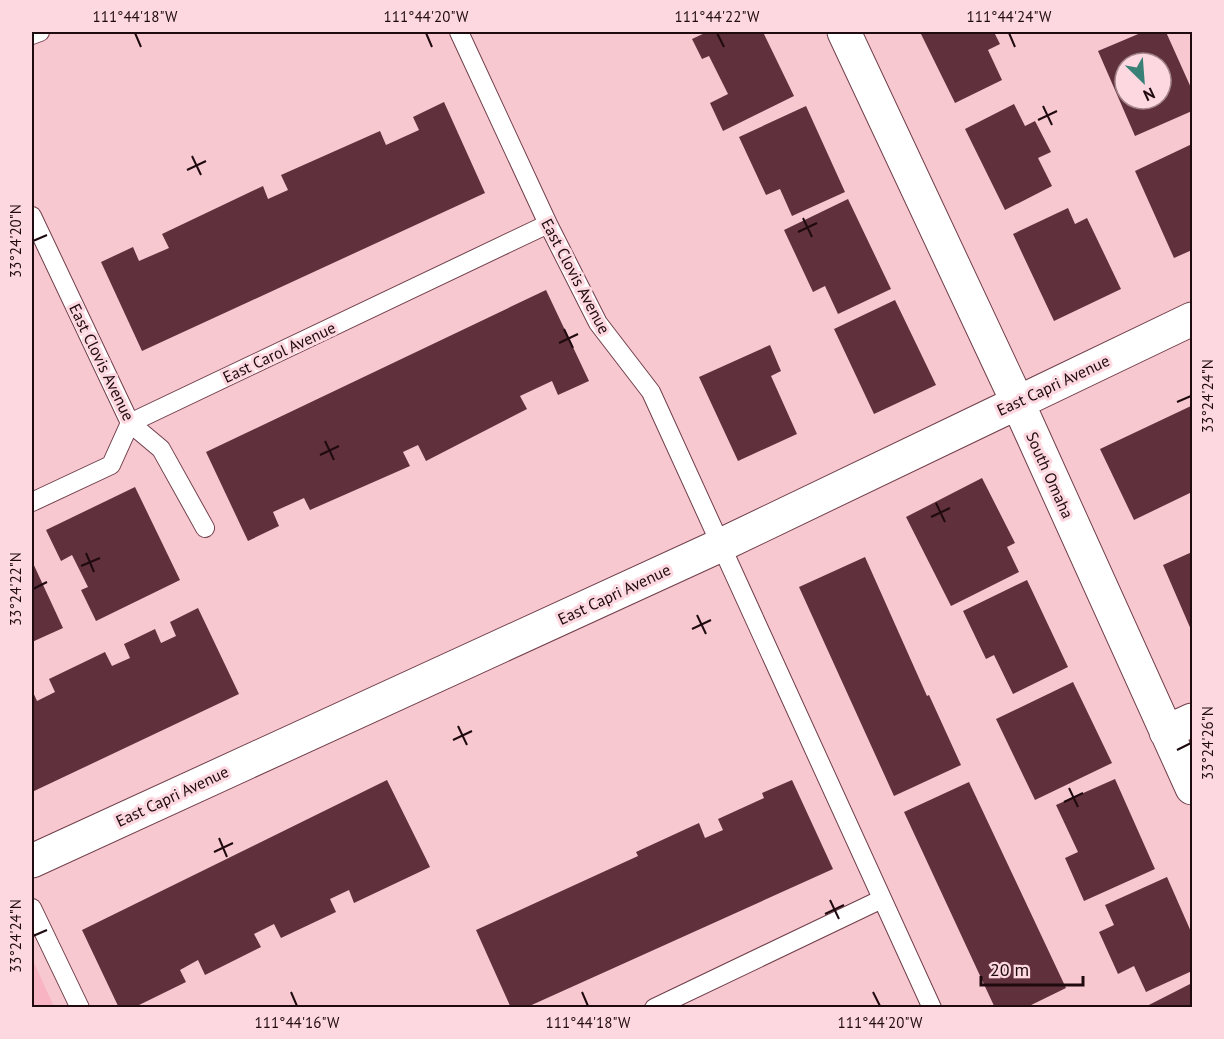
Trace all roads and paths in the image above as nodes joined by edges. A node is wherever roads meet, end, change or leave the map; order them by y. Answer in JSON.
{"nodes":[{"id":1,"x":40,"y":32,"type":"edge"},
{"id":2,"x":459,"y":32,"type":"edge"},
{"id":3,"x":844,"y":32,"type":"edge"},
{"id":4,"x":32,"y":36,"type":"edge"},
{"id":5,"x":32,"y":216,"type":"edge"},
{"id":6,"x":548,"y":224,"type":"junction"},
{"id":7,"x":1192,"y":319,"type":"edge"},
{"id":8,"x":1017,"y":401,"type":"junction"},
{"id":9,"x":130,"y":423,"type":"junction"},
{"id":10,"x":32,"y":502,"type":"edge"},
{"id":11,"x":205,"y":528,"type":"dead end"},
{"id":12,"x":721,"y":545,"type":"junction"},
{"id":13,"x":1179,"y":726,"type":"edge"},
{"id":14,"x":1192,"y":788,"type":"edge"},
{"id":15,"x":32,"y":861,"type":"edge"},
{"id":16,"x":882,"y":899,"type":"junction"},
{"id":17,"x":32,"y":908,"type":"edge"},
{"id":18,"x":80,"y":1008,"type":"edge"},
{"id":19,"x":654,"y":1008,"type":"edge"},
{"id":20,"x":932,"y":1008,"type":"edge"}],
"edges":[{"from":1,"to":4,"type":"lane"},
{"from":2,"to":6,"type":"lane","name":"East Clovis Avenue"},
{"from":3,"to":8,"type":"street","name":"South Omaha"},
{"from":5,"to":9,"type":"lane","name":"East Clovis Avenue"},
{"from":6,"to":9,"type":"lane","name":"East Carol Avenue"},
{"from":6,"to":12,"type":"lane","name":"East Clovis Avenue"},
{"from":7,"to":8,"type":"street","name":"East Capri Avenue"},
{"from":8,"to":12,"type":"street","name":"East Capri Avenue"},
{"from":8,"to":13,"type":"street","name":"South Omaha"},
{"from":9,"to":10,"type":"lane"},
{"from":9,"to":11,"type":"lane","name":"East Clovis Avenue"},
{"from":12,"to":15,"type":"street","name":"East Capri Avenue"},
{"from":12,"to":16,"type":"lane","name":"East Clovis Avenue"},
{"from":13,"to":14,"type":"street","name":"South Omaha"},
{"from":16,"to":19,"type":"lane"},
{"from":16,"to":20,"type":"lane","name":"East Clovis Avenue"},
{"from":17,"to":18,"type":"lane"}]}
